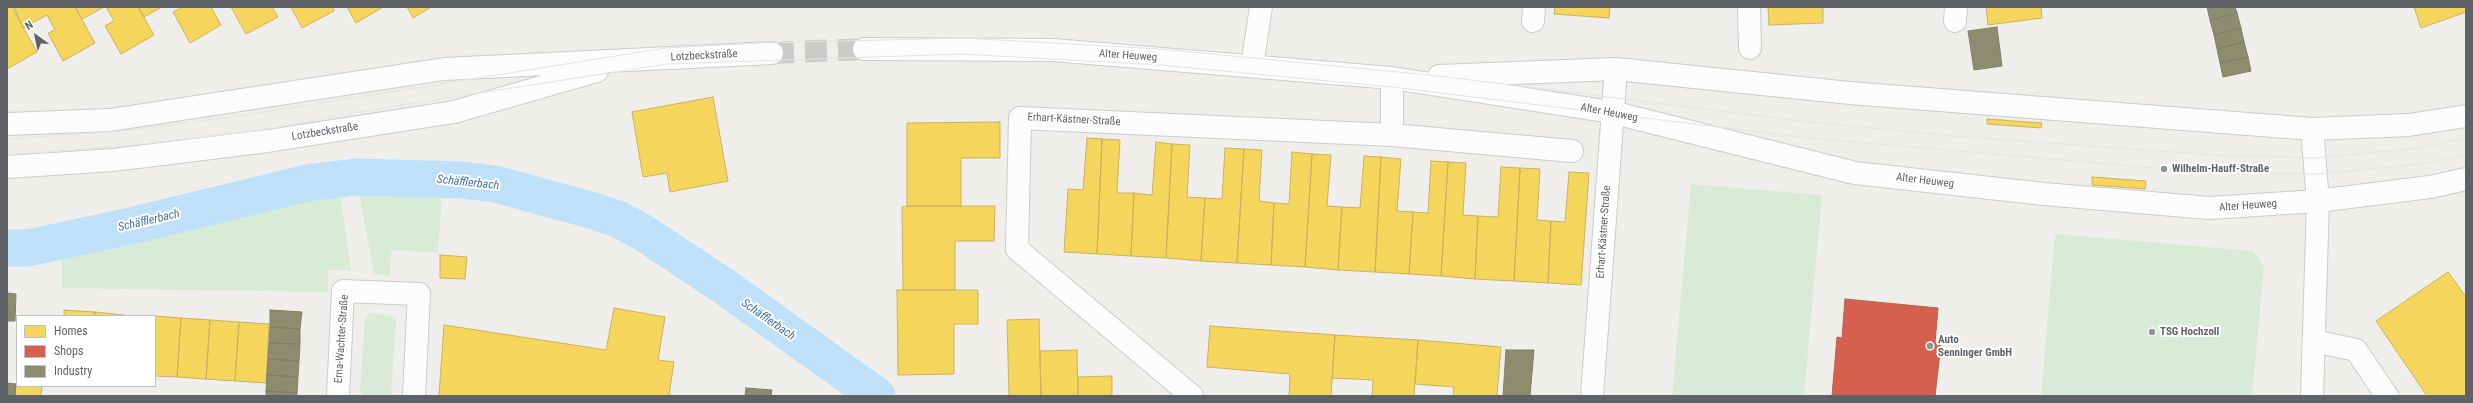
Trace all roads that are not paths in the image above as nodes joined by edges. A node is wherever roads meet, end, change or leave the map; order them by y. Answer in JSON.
{"nodes":[{"id":1,"x":1261,"y":7,"type":"edge"},
{"id":2,"x":1749,"y":7,"type":"edge"},
{"id":3,"x":1750,"y":48,"type":"dead end"},
{"id":4,"x":864,"y":49,"type":"tunnel mouth"},
{"id":5,"x":772,"y":53,"type":"tunnel mouth"},
{"id":6,"x":636,"y":60,"type":"junction"},
{"id":7,"x":1252,"y":66,"type":"junction"},
{"id":8,"x":1616,"y":69,"type":"junction"},
{"id":9,"x":1392,"y":78,"type":"junction"},
{"id":10,"x":1612,"y":112,"type":"junction"},
{"id":11,"x":2466,"y":116,"type":"edge"},
{"id":12,"x":7,"y":124,"type":"edge"},
{"id":13,"x":2312,"y":129,"type":"junction"},
{"id":14,"x":1392,"y":134,"type":"junction"},
{"id":15,"x":1572,"y":151,"type":"dead end"},
{"id":16,"x":7,"y":167,"type":"edge"},
{"id":17,"x":2466,"y":179,"type":"edge"},
{"id":18,"x":2318,"y":201,"type":"junction"},
{"id":19,"x":2314,"y":341,"type":"junction"},
{"id":20,"x":338,"y":396,"type":"edge"},
{"id":21,"x":414,"y":396,"type":"edge"},
{"id":22,"x":1192,"y":396,"type":"edge"},
{"id":23,"x":1592,"y":396,"type":"edge"},
{"id":24,"x":2312,"y":396,"type":"edge"},
{"id":25,"x":2387,"y":396,"type":"edge"}],
"edges":[{"from":1,"to":7,"type":"street"},
{"from":2,"to":3,"type":"street"},
{"from":4,"to":7,"type":"street","name":"Alter Heuweg"},
{"from":5,"to":6,"type":"street","name":"Lotzbeckstraße"},
{"from":6,"to":12,"type":"street","name":"Lotzbeckstraße"},
{"from":6,"to":16,"type":"street","name":"Lotzbeckstraße"},
{"from":7,"to":9,"type":"street","name":"Alter Heuweg"},
{"from":8,"to":9,"type":"street","name":"Alter Heuweg"},
{"from":8,"to":10,"type":"street","name":"Erhart-Kästner-Straße"},
{"from":8,"to":13,"type":"street","name":"Alter Heuweg"},
{"from":9,"to":10,"type":"street","name":"Alter Heuweg"},
{"from":9,"to":14,"type":"street"},
{"from":10,"to":18,"type":"street","name":"Alter Heuweg"},
{"from":10,"to":23,"type":"street","name":"Erhart-Kästner-Straße"},
{"from":11,"to":13,"type":"street","name":"Alter Heuweg"},
{"from":13,"to":18,"type":"street"},
{"from":14,"to":15,"type":"street","name":"Erhart-Kästner-Straße"},
{"from":14,"to":22,"type":"street","name":"Erhart-Kästner-Straße"},
{"from":17,"to":18,"type":"street","name":"Alter Heuweg"},
{"from":18,"to":19,"type":"street"},
{"from":19,"to":24,"type":"street"},
{"from":19,"to":25,"type":"street"},
{"from":20,"to":21,"type":"street","name":"Erna-Wachter-Straße"}]}
